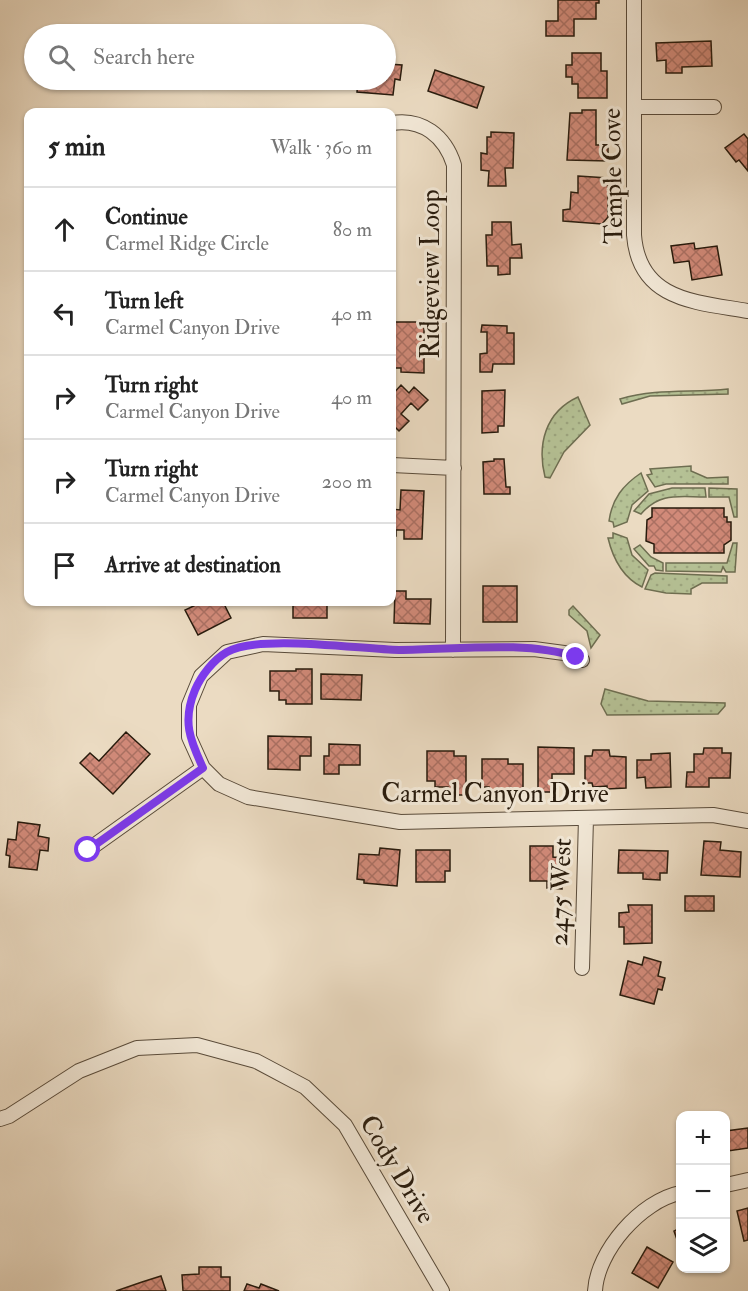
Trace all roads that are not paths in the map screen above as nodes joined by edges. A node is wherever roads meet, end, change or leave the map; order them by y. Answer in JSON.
{"nodes":[{"id":1,"x":634,"y":0,"type":"edge"},
{"id":2,"x":634,"y":107,"type":"junction"},
{"id":3,"x":714,"y":107,"type":"dead end"},
{"id":4,"x":396,"y":123,"type":"edge"},
{"id":5,"x":748,"y":311,"type":"edge"},
{"id":6,"x":396,"y":465,"type":"edge"},
{"id":7,"x":454,"y":468,"type":"junction"},
{"id":8,"x":453,"y":650,"type":"junction"},
{"id":9,"x":582,"y":660,"type":"dead end"},
{"id":10,"x":203,"y":768,"type":"junction"},
{"id":11,"x":586,"y":818,"type":"junction"},
{"id":12,"x":748,"y":821,"type":"edge"},
{"id":13,"x":88,"y":850,"type":"dead end"},
{"id":14,"x":582,"y":968,"type":"dead end"},
{"id":15,"x":0,"y":1119,"type":"edge"},
{"id":16,"x":748,"y":1180,"type":"edge"},
{"id":17,"x":730,"y":1184,"type":"edge"},
{"id":18,"x":676,"y":1194,"type":"edge"},
{"id":19,"x":442,"y":1291,"type":"edge"},
{"id":20,"x":595,"y":1291,"type":"edge"}],
"edges":[{"from":1,"to":2,"type":"street","name":"Temple Cove"},
{"from":2,"to":3,"type":"street"},
{"from":2,"to":5,"type":"street","name":"Temple Cove"},
{"from":4,"to":7,"type":"street","name":"Ridgeview Loop"},
{"from":6,"to":7,"type":"street"},
{"from":7,"to":8,"type":"street","name":"Ridgeview Loop"},
{"from":8,"to":9,"type":"street","name":"Carmel Canyon Drive"},
{"from":8,"to":10,"type":"street","name":"Carmel Canyon Drive"},
{"from":10,"to":11,"type":"street","name":"Carmel Canyon Drive"},
{"from":10,"to":13,"type":"street"},
{"from":11,"to":12,"type":"street","name":"Carmel Canyon Drive"},
{"from":11,"to":14,"type":"street","name":"2475 West"},
{"from":15,"to":19,"type":"street","name":"Cody Drive"},
{"from":16,"to":17,"type":"street"},
{"from":18,"to":20,"type":"street"}]}
